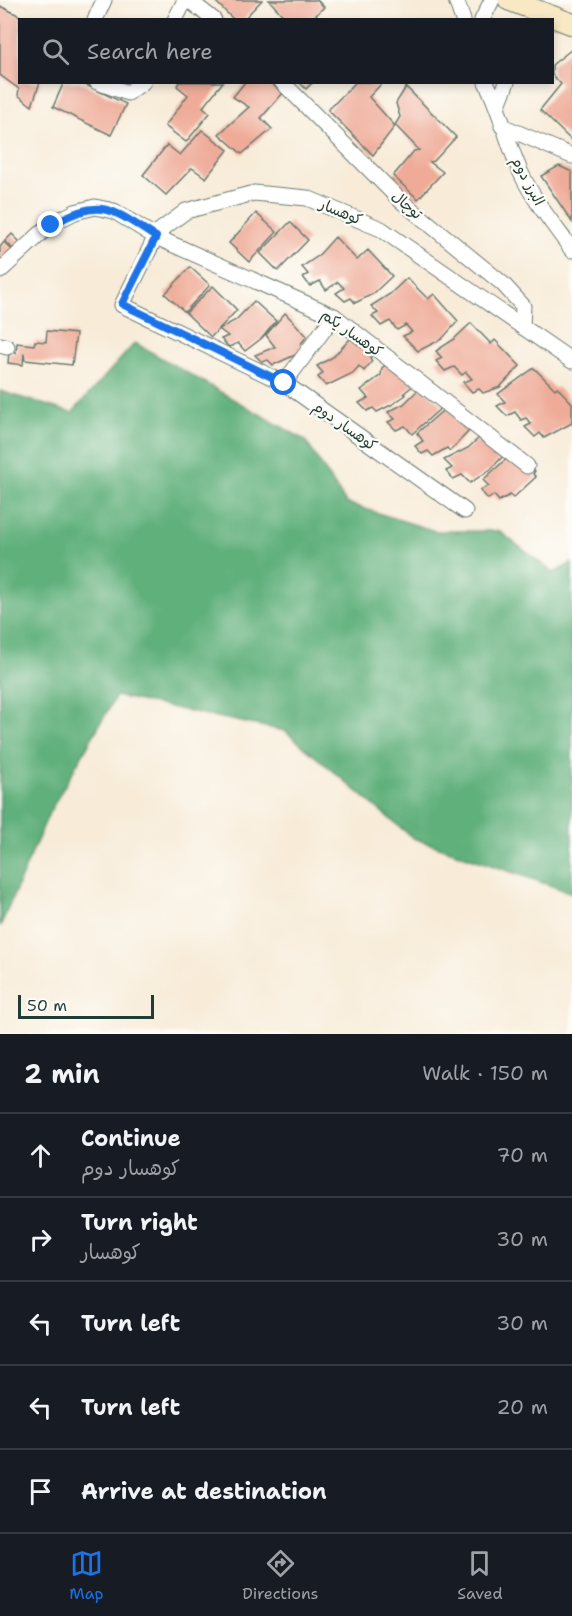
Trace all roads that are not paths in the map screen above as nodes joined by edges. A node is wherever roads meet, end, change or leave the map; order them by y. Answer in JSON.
{"nodes":[{"id":1,"x":104,"y":0,"type":"edge"},
{"id":2,"x":187,"y":0,"type":"edge"},
{"id":3,"x":456,"y":0,"type":"edge"},
{"id":4,"x":492,"y":0,"type":"edge"},
{"id":5,"x":509,"y":0,"type":"edge"},
{"id":6,"x":96,"y":18,"type":"edge"},
{"id":7,"x":176,"y":18,"type":"edge"},
{"id":8,"x":211,"y":18,"type":"edge"},
{"id":9,"x":462,"y":18,"type":"edge"},
{"id":10,"x":483,"y":18,"type":"edge"},
{"id":11,"x":548,"y":18,"type":"edge"},
{"id":12,"x":103,"y":84,"type":"edge"},
{"id":13,"x":140,"y":84,"type":"edge"},
{"id":14,"x":284,"y":84,"type":"edge"},
{"id":15,"x":487,"y":84,"type":"edge"},
{"id":16,"x":506,"y":84,"type":"edge"},
{"id":17,"x":498,"y":105,"type":"junction"},
{"id":18,"x":502,"y":126,"type":"junction"},
{"id":19,"x":572,"y":156,"type":"edge"},
{"id":20,"x":156,"y":237,"type":"junction"},
{"id":21,"x":572,"y":250,"type":"edge"},
{"id":22,"x":0,"y":271,"type":"edge"},
{"id":23,"x":122,"y":304,"type":"joint"},
{"id":24,"x":334,"y":316,"type":"junction"},
{"id":25,"x":522,"y":327,"type":"junction"},
{"id":26,"x":572,"y":361,"type":"edge"},
{"id":27,"x":284,"y":383,"type":"junction"},
{"id":28,"x":527,"y":466,"type":"dead end"},
{"id":29,"x":465,"y":511,"type":"dead end"}],
"edges":[{"from":1,"to":6,"type":"street"},
{"from":2,"to":7,"type":"street"},
{"from":2,"to":8,"type":"street"},
{"from":3,"to":9,"type":"street"},
{"from":4,"to":10,"type":"street"},
{"from":5,"to":11,"type":"main road"},
{"from":12,"to":13,"type":"street"},
{"from":14,"to":25,"type":"street","name":"توچال"},
{"from":15,"to":17,"type":"street","name":"البرز دوم"},
{"from":16,"to":17,"type":"street"},
{"from":17,"to":18,"type":"street","name":"البرز دوم"},
{"from":18,"to":19,"type":"street"},
{"from":18,"to":21,"type":"street","name":"البرز دوم"},
{"from":20,"to":22,"type":"street","name":"کوهسار یکم"},
{"from":20,"to":23,"type":"street","name":"کوهسار"},
{"from":20,"to":24,"type":"street","name":"کوهسار یکم"},
{"from":20,"to":25,"type":"street","name":"کوهسار"},
{"from":23,"to":27,"type":"street","name":"کوهسار دوم"},
{"from":24,"to":27,"type":"street"},
{"from":24,"to":28,"type":"street","name":"کوهسار یکم"},
{"from":25,"to":26,"type":"street","name":"کوهسار"},
{"from":27,"to":29,"type":"street","name":"کوهسار دوم"}]}
